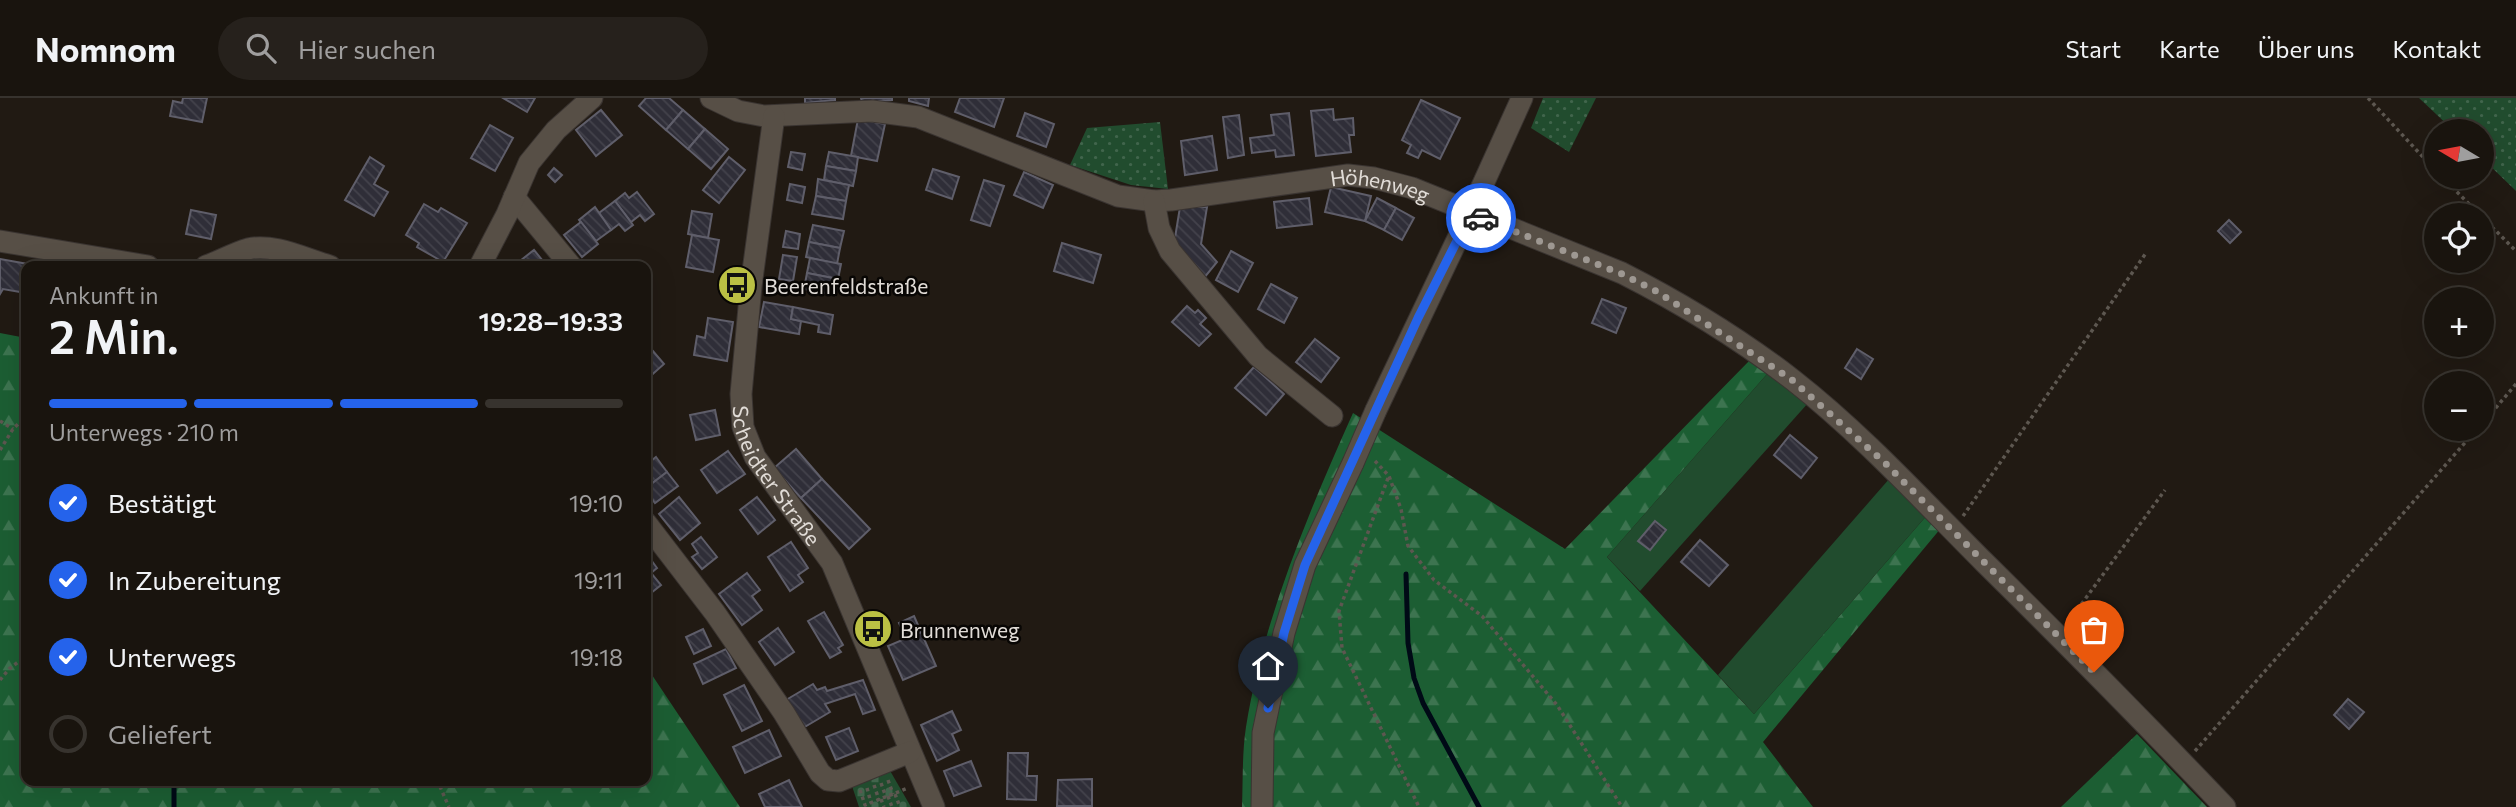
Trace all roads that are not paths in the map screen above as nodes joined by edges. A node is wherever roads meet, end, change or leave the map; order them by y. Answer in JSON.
{"nodes":[{"id":1,"x":592,"y":98,"type":"edge"},
{"id":2,"x":711,"y":98,"type":"edge"},
{"id":3,"x":1522,"y":98,"type":"edge"},
{"id":4,"x":774,"y":116,"type":"junction"},
{"id":5,"x":513,"y":197,"type":"junction"},
{"id":6,"x":1154,"y":201,"type":"junction"},
{"id":7,"x":1477,"y":216,"type":"junction"},
{"id":8,"x":0,"y":241,"type":"edge"},
{"id":9,"x":118,"y":261,"type":"edge"},
{"id":10,"x":218,"y":261,"type":"edge"},
{"id":11,"x":313,"y":261,"type":"edge"},
{"id":12,"x":482,"y":261,"type":"edge"},
{"id":13,"x":567,"y":261,"type":"edge"},
{"id":14,"x":1332,"y":416,"type":"dead end"},
{"id":15,"x":651,"y":530,"type":"edge"},
{"id":16,"x":910,"y":751,"type":"junction"},
{"id":17,"x":934,"y":807,"type":"edge"},
{"id":18,"x":1262,"y":807,"type":"edge"},
{"id":19,"x":2225,"y":807,"type":"edge"}],
"edges":[{"from":1,"to":5,"type":"street"},
{"from":2,"to":4,"type":"street","name":"Höhenweg"},
{"from":3,"to":7,"type":"street"},
{"from":4,"to":6,"type":"street","name":"Höhenweg"},
{"from":4,"to":16,"type":"street","name":"Scheidter Straße"},
{"from":5,"to":12,"type":"street"},
{"from":5,"to":13,"type":"street"},
{"from":6,"to":7,"type":"street","name":"Höhenweg"},
{"from":6,"to":14,"type":"street"},
{"from":7,"to":18,"type":"street","bridge":true},
{"from":7,"to":19,"type":"street","name":"Höhenweg"},
{"from":8,"to":9,"type":"street"},
{"from":10,"to":11,"type":"street"},
{"from":15,"to":16,"type":"street"},
{"from":16,"to":17,"type":"street","name":"Scheidter Straße"}]}
